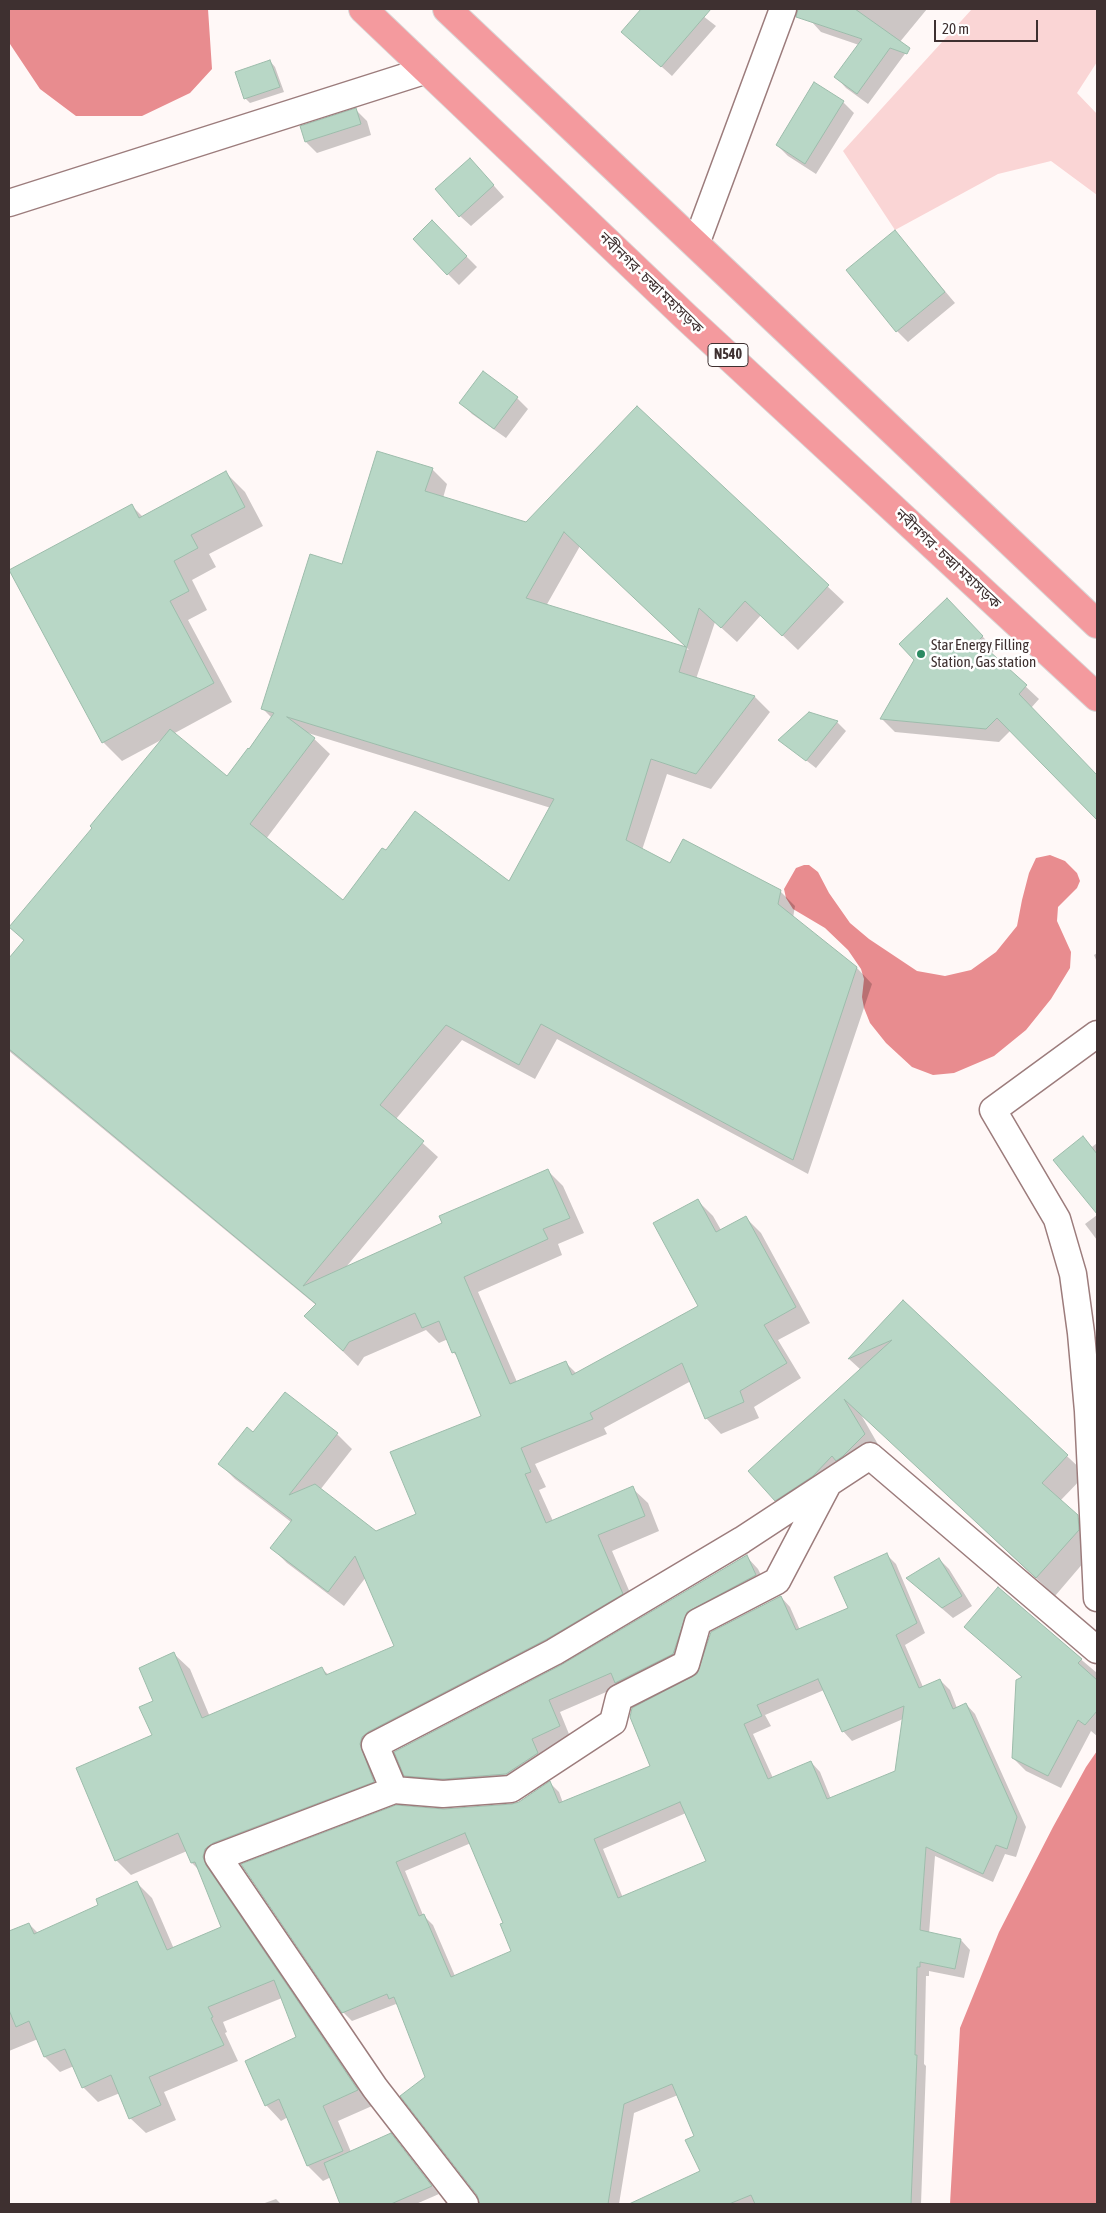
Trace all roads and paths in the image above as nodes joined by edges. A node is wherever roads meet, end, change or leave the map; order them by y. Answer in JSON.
{"nodes":[{"id":1,"x":363,"y":9,"type":"edge"},
{"id":2,"x":447,"y":9,"type":"edge"},
{"id":3,"x":783,"y":9,"type":"edge"},
{"id":4,"x":427,"y":70,"type":"junction"},
{"id":5,"x":9,"y":203,"type":"edge"},
{"id":6,"x":696,"y":244,"type":"junction"},
{"id":7,"x":1097,"y":623,"type":"edge"},
{"id":8,"x":1097,"y":697,"type":"edge"},
{"id":9,"x":1097,"y":1034,"type":"edge"},
{"id":10,"x":828,"y":1484,"type":"junction"},
{"id":11,"x":1097,"y":1598,"type":"edge"},
{"id":12,"x":1097,"y":1650,"type":"edge"},
{"id":13,"x":394,"y":1790,"type":"junction"},
{"id":14,"x":464,"y":2204,"type":"edge"}],
"edges":[{"from":1,"to":4,"type":"highway","name":"নবীনগর - চন্দ্রা মহাসড়ক","number":"N540"},
{"from":2,"to":6,"type":"highway"},
{"from":3,"to":6,"type":"street"},
{"from":4,"to":5,"type":"street"},
{"from":4,"to":8,"type":"highway","name":"নবীনগর - চন্দ্রা মহাসড়ক","number":"N540"},
{"from":6,"to":7,"type":"highway"},
{"from":9,"to":11,"type":"street"},
{"from":10,"to":12,"type":"street"},
{"from":10,"to":13,"type":"street"},
{"from":10,"to":13,"type":"street"},
{"from":13,"to":14,"type":"street"}]}
